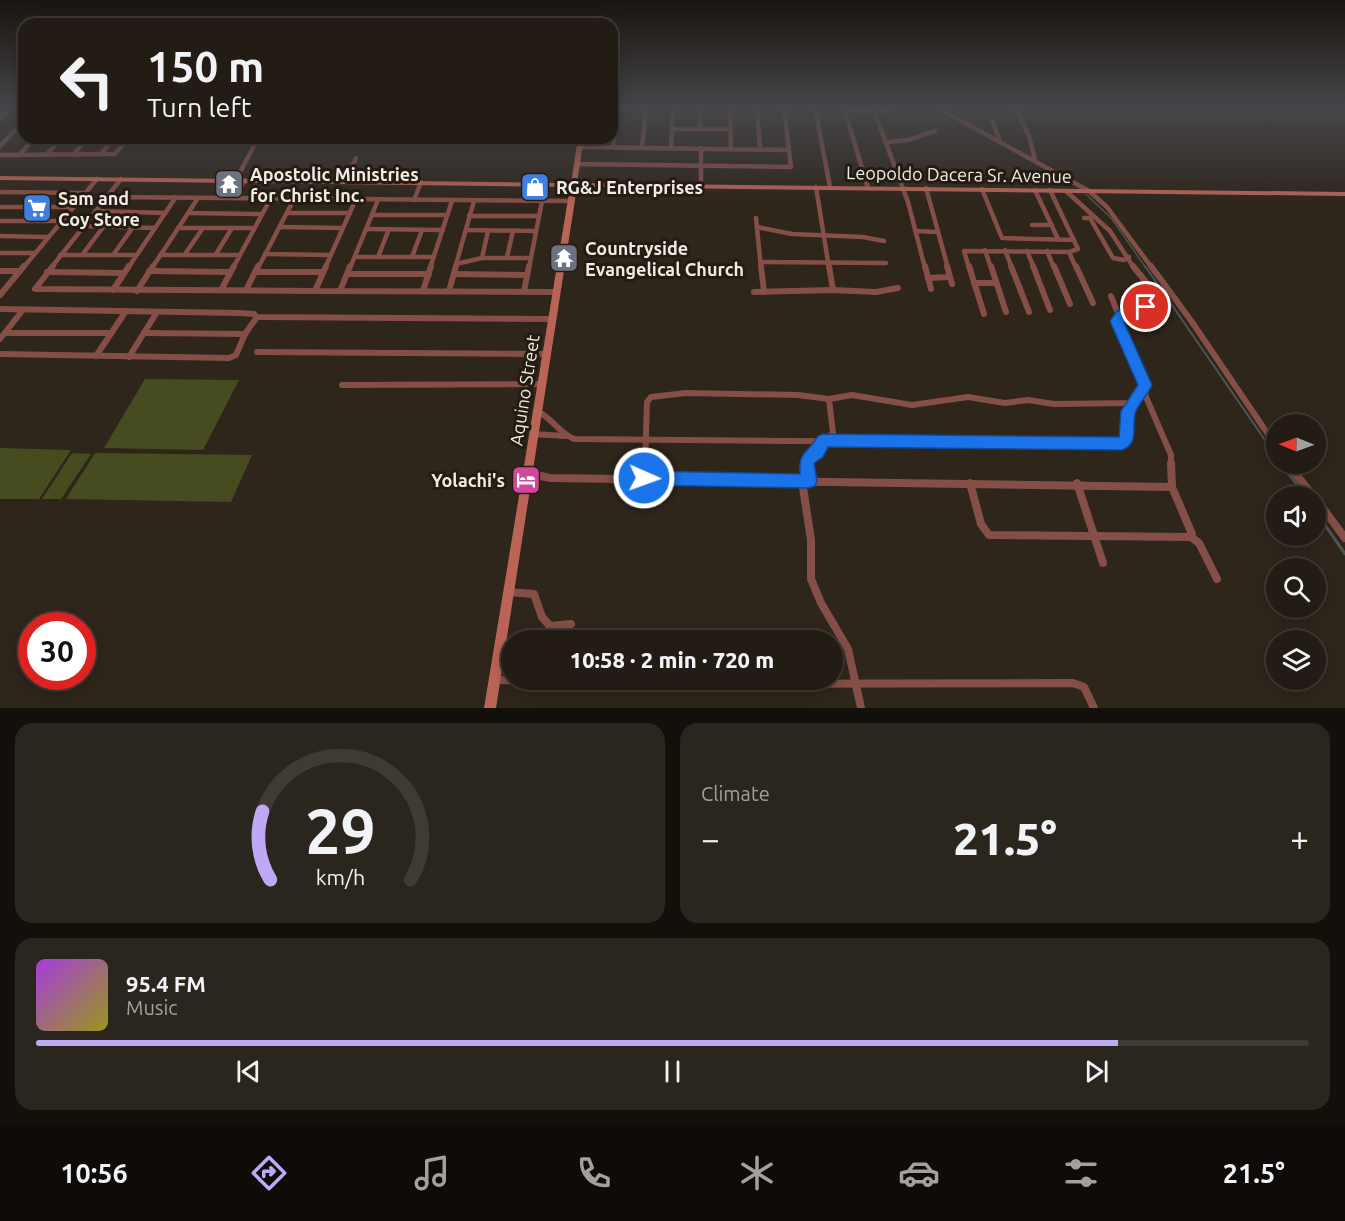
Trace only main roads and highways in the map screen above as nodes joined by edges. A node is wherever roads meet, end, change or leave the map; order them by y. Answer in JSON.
{"nodes":[{"id":1,"x":580,"y":144,"type":"edge"},
{"id":2,"x":0,"y":177,"type":"edge"},
{"id":3,"x":573,"y":183,"type":"junction"},
{"id":4,"x":1345,"y":194,"type":"edge"},
{"id":5,"x":490,"y":708,"type":"edge"}],
"edges":[{"from":1,"to":3,"type":"main road","name":"Aquino Street"},
{"from":2,"to":3,"type":"main road","name":"Leopoldo Dacera Sr. Avenue"},
{"from":3,"to":4,"type":"main road","name":"Leopoldo Dacera Sr. Avenue"},
{"from":3,"to":5,"type":"main road","name":"Aquino Street"}]}
